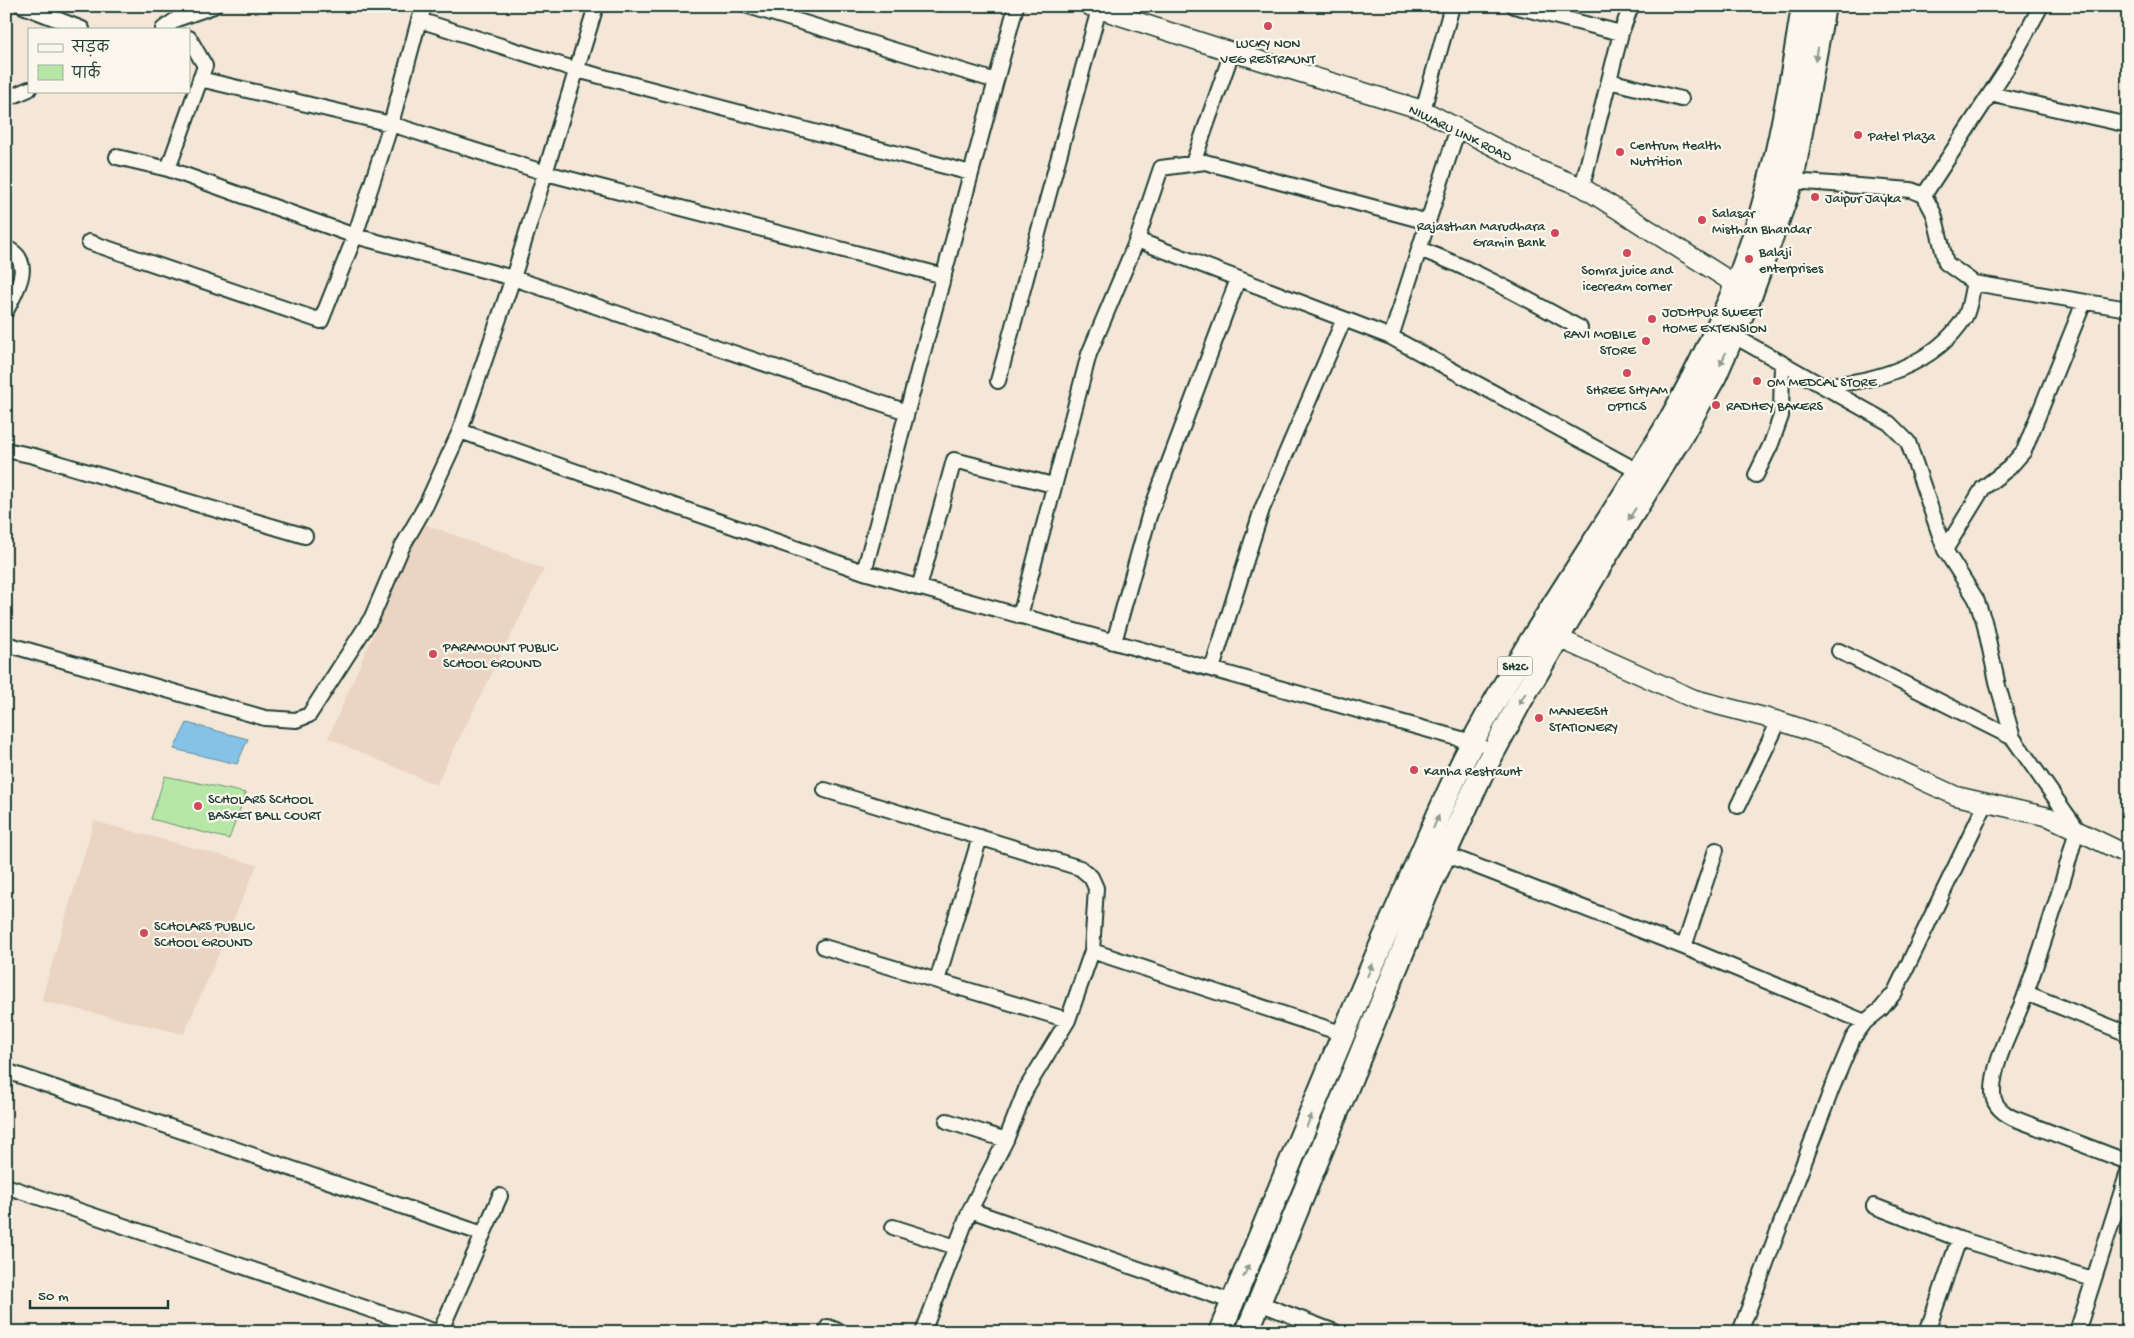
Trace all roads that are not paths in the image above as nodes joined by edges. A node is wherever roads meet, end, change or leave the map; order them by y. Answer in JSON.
{"nodes":[{"id":1,"x":23,"y":6,"type":"edge"},
{"id":2,"x":214,"y":6,"type":"edge"},
{"id":3,"x":425,"y":6,"type":"edge"},
{"id":4,"x":596,"y":6,"type":"edge"},
{"id":5,"x":748,"y":6,"type":"edge"},
{"id":6,"x":1016,"y":6,"type":"edge"},
{"id":7,"x":1452,"y":6,"type":"edge"},
{"id":8,"x":1514,"y":6,"type":"edge"},
{"id":9,"x":1631,"y":6,"type":"edge"},
{"id":10,"x":1802,"y":6,"type":"edge"},
{"id":11,"x":1824,"y":6,"type":"edge"},
{"id":12,"x":2041,"y":6,"type":"edge"},
{"id":13,"x":1094,"y":8,"type":"edge"},
{"id":14,"x":419,"y":20,"type":"junction"},
{"id":15,"x":180,"y":24,"type":"edge"},
{"id":16,"x":79,"y":28,"type":"edge"},
{"id":17,"x":166,"y":28,"type":"edge"},
{"id":18,"x":1621,"y":33,"type":"junction"},
{"id":19,"x":190,"y":40,"type":"edge"},
{"id":20,"x":1232,"y":52,"type":"junction"},
{"id":21,"x":577,"y":70,"type":"junction"},
{"id":22,"x":200,"y":79,"type":"junction"},
{"id":23,"x":996,"y":81,"type":"junction"},
{"id":24,"x":1609,"y":81,"type":"junction"},
{"id":25,"x":28,"y":89,"type":"edge"},
{"id":26,"x":1990,"y":94,"type":"junction"},
{"id":27,"x":6,"y":99,"type":"edge"},
{"id":28,"x":1681,"y":99,"type":"dead end"},
{"id":29,"x":1423,"y":110,"type":"junction"},
{"id":30,"x":391,"y":124,"type":"junction"},
{"id":31,"x":2128,"y":125,"type":"edge"},
{"id":32,"x":1458,"y":128,"type":"junction"},
{"id":33,"x":117,"y":157,"type":"dead end"},
{"id":34,"x":1193,"y":164,"type":"junction"},
{"id":35,"x":168,"y":169,"type":"junction"},
{"id":36,"x":546,"y":173,"type":"junction"},
{"id":37,"x":972,"y":173,"type":"junction"},
{"id":38,"x":1792,"y":181,"type":"junction"},
{"id":39,"x":1582,"y":187,"type":"junction"},
{"id":40,"x":1924,"y":195,"type":"junction"},
{"id":41,"x":1428,"y":222,"type":"junction"},
{"id":42,"x":355,"y":236,"type":"junction"},
{"id":43,"x":1138,"y":240,"type":"junction"},
{"id":44,"x":89,"y":242,"type":"dead end"},
{"id":45,"x":6,"y":248,"type":"edge"},
{"id":46,"x":1419,"y":249,"type":"junction"},
{"id":47,"x":944,"y":276,"type":"junction"},
{"id":48,"x":513,"y":278,"type":"junction"},
{"id":49,"x":1238,"y":279,"type":"junction"},
{"id":50,"x":1974,"y":283,"type":"junction"},
{"id":51,"x":1743,"y":290,"type":"junction"},
{"id":52,"x":2084,"y":302,"type":"junction"},
{"id":53,"x":2128,"y":309,"type":"edge"},
{"id":54,"x":6,"y":311,"type":"edge"},
{"id":55,"x":1344,"y":319,"type":"junction"},
{"id":56,"x":1580,"y":328,"type":"dead end"},
{"id":57,"x":1725,"y":331,"type":"junction"},
{"id":58,"x":1390,"y":337,"type":"junction"},
{"id":59,"x":1782,"y":363,"type":"junction"},
{"id":60,"x":998,"y":381,"type":"dead end"},
{"id":61,"x":1821,"y":385,"type":"junction"},
{"id":62,"x":907,"y":412,"type":"junction"},
{"id":63,"x":460,"y":431,"type":"junction"},
{"id":64,"x":6,"y":450,"type":"edge"},
{"id":65,"x":1646,"y":475,"type":"junction"},
{"id":66,"x":1756,"y":475,"type":"dead end"},
{"id":67,"x":1053,"y":485,"type":"junction"},
{"id":68,"x":305,"y":536,"type":"dead end"},
{"id":69,"x":1945,"y":550,"type":"junction"},
{"id":70,"x":864,"y":572,"type":"junction"},
{"id":71,"x":919,"y":588,"type":"junction"},
{"id":72,"x":1020,"y":616,"type":"junction"},
{"id":73,"x":1540,"y":624,"type":"junction"},
{"id":74,"x":1558,"y":638,"type":"junction"},
{"id":75,"x":1114,"y":642,"type":"junction"},
{"id":76,"x":6,"y":644,"type":"edge"},
{"id":77,"x":1839,"y":651,"type":"dead end"},
{"id":78,"x":1212,"y":669,"type":"junction"},
{"id":79,"x":1779,"y":721,"type":"junction"},
{"id":80,"x":2013,"y":738,"type":"junction"},
{"id":81,"x":1473,"y":742,"type":"junction"},
{"id":82,"x":1495,"y":749,"type":"junction"},
{"id":83,"x":826,"y":790,"type":"dead end"},
{"id":84,"x":1986,"y":802,"type":"junction"},
{"id":85,"x":1738,"y":806,"type":"dead end"},
{"id":86,"x":2077,"y":830,"type":"junction"},
{"id":87,"x":980,"y":837,"type":"junction"},
{"id":88,"x":1716,"y":850,"type":"dead end"},
{"id":89,"x":1445,"y":854,"type":"junction"},
{"id":90,"x":2128,"y":855,"type":"edge"},
{"id":91,"x":1684,"y":947,"type":"junction"},
{"id":92,"x":824,"y":948,"type":"dead end"},
{"id":93,"x":1092,"y":951,"type":"junction"},
{"id":94,"x":936,"y":981,"type":"junction"},
{"id":95,"x":2026,"y":993,"type":"junction"},
{"id":96,"x":1068,"y":1020,"type":"junction"},
{"id":97,"x":1865,"y":1022,"type":"junction"},
{"id":98,"x":1344,"y":1034,"type":"junction"},
{"id":99,"x":2128,"y":1034,"type":"edge"},
{"id":100,"x":6,"y":1070,"type":"edge"},
{"id":101,"x":947,"y":1121,"type":"dead end"},
{"id":102,"x":1006,"y":1140,"type":"junction"},
{"id":103,"x":2128,"y":1162,"type":"edge"},
{"id":104,"x":2128,"y":1172,"type":"edge"},
{"id":105,"x":1287,"y":1174,"type":"junction"},
{"id":106,"x":1309,"y":1184,"type":"junction"},
{"id":107,"x":6,"y":1186,"type":"edge"},
{"id":108,"x":500,"y":1196,"type":"dead end"},
{"id":109,"x":1874,"y":1206,"type":"dead end"},
{"id":110,"x":970,"y":1210,"type":"junction"},
{"id":111,"x":894,"y":1227,"type":"dead end"},
{"id":112,"x":483,"y":1234,"type":"junction"},
{"id":113,"x":1959,"y":1239,"type":"junction"},
{"id":114,"x":956,"y":1247,"type":"junction"},
{"id":115,"x":2093,"y":1279,"type":"junction"},
{"id":116,"x":1233,"y":1302,"type":"junction"},
{"id":117,"x":1259,"y":1303,"type":"junction"},
{"id":118,"x":438,"y":1332,"type":"edge"},
{"id":119,"x":923,"y":1332,"type":"edge"},
{"id":120,"x":1220,"y":1332,"type":"edge"},
{"id":121,"x":1247,"y":1332,"type":"edge"},
{"id":122,"x":1335,"y":1332,"type":"edge"},
{"id":123,"x":1740,"y":1332,"type":"edge"},
{"id":124,"x":1927,"y":1332,"type":"edge"},
{"id":125,"x":2077,"y":1332,"type":"edge"}],
"edges":[{"from":1,"to":16,"type":"street"},
{"from":2,"to":15,"type":"street"},
{"from":3,"to":14,"type":"street"},
{"from":4,"to":21,"type":"street"},
{"from":5,"to":23,"type":"street"},
{"from":6,"to":23,"type":"street"},
{"from":7,"to":29,"type":"street"},
{"from":8,"to":18,"type":"street"},
{"from":9,"to":18,"type":"street"},
{"from":10,"to":51,"type":"main road","number":"SH2C"},
{"from":11,"to":38,"type":"main road","number":"SH2C","one_way":true},
{"from":12,"to":26,"type":"street"},
{"from":13,"to":20,"type":"street","name":"NIWARU LINK ROAD"},
{"from":13,"to":60,"type":"street"},
{"from":14,"to":21,"type":"street"},
{"from":14,"to":30,"type":"street"},
{"from":15,"to":17,"type":"street"},
{"from":18,"to":24,"type":"street"},
{"from":19,"to":22,"type":"street"},
{"from":20,"to":29,"type":"street","name":"NIWARU LINK ROAD"},
{"from":20,"to":34,"type":"street"},
{"from":21,"to":36,"type":"street"},
{"from":21,"to":37,"type":"street"},
{"from":22,"to":30,"type":"street"},
{"from":22,"to":35,"type":"street"},
{"from":23,"to":37,"type":"street"},
{"from":24,"to":28,"type":"street"},
{"from":24,"to":39,"type":"street"},
{"from":25,"to":27,"type":"street"},
{"from":26,"to":31,"type":"street"},
{"from":26,"to":40,"type":"street"},
{"from":29,"to":32,"type":"street","name":"NIWARU LINK ROAD"},
{"from":30,"to":36,"type":"street"},
{"from":30,"to":42,"type":"street"},
{"from":32,"to":39,"type":"street","name":"NIWARU LINK ROAD"},
{"from":32,"to":41,"type":"street"},
{"from":33,"to":35,"type":"street"},
{"from":34,"to":41,"type":"street"},
{"from":34,"to":43,"type":"street"},
{"from":35,"to":42,"type":"street"},
{"from":36,"to":47,"type":"street"},
{"from":36,"to":48,"type":"street"},
{"from":37,"to":47,"type":"street"},
{"from":38,"to":40,"type":"street"},
{"from":38,"to":51,"type":"main road","number":"SH2C"},
{"from":39,"to":51,"type":"street","name":"NIWARU LINK ROAD"},
{"from":40,"to":50,"type":"street"},
{"from":41,"to":46,"type":"street"},
{"from":42,"to":44,"type":"street"},
{"from":42,"to":48,"type":"street"},
{"from":43,"to":49,"type":"street"},
{"from":43,"to":67,"type":"street"},
{"from":45,"to":54,"type":"street"},
{"from":46,"to":56,"type":"street"},
{"from":46,"to":58,"type":"street"},
{"from":47,"to":62,"type":"street"},
{"from":48,"to":62,"type":"street"},
{"from":48,"to":63,"type":"street"},
{"from":49,"to":55,"type":"street"},
{"from":49,"to":75,"type":"street"},
{"from":50,"to":52,"type":"street"},
{"from":50,"to":61,"type":"street"},
{"from":51,"to":57,"type":"main road","number":"SH2C"},
{"from":52,"to":53,"type":"street"},
{"from":52,"to":69,"type":"street"},
{"from":55,"to":58,"type":"street"},
{"from":55,"to":78,"type":"street"},
{"from":57,"to":59,"type":"street"},
{"from":57,"to":65,"type":"main road","number":"SH2C"},
{"from":58,"to":65,"type":"street"},
{"from":59,"to":61,"type":"street"},
{"from":59,"to":66,"type":"street"},
{"from":61,"to":69,"type":"street"},
{"from":62,"to":70,"type":"street"},
{"from":63,"to":70,"type":"street"},
{"from":63,"to":76,"type":"street"},
{"from":64,"to":68,"type":"street"},
{"from":65,"to":73,"type":"main road","number":"SH2C"},
{"from":65,"to":74,"type":"main road","number":"SH2C","one_way":true},
{"from":67,"to":71,"type":"street"},
{"from":67,"to":72,"type":"street"},
{"from":69,"to":80,"type":"street"},
{"from":70,"to":71,"type":"street"},
{"from":71,"to":72,"type":"street"},
{"from":72,"to":75,"type":"street"},
{"from":73,"to":74,"type":"street"},
{"from":73,"to":81,"type":"main road","number":"SH2C"},
{"from":74,"to":79,"type":"street"},
{"from":74,"to":82,"type":"main road","number":"SH2C","one_way":true},
{"from":75,"to":78,"type":"street"},
{"from":77,"to":80,"type":"street"},
{"from":78,"to":81,"type":"street"},
{"from":79,"to":84,"type":"street"},
{"from":79,"to":85,"type":"street"},
{"from":80,"to":86,"type":"street"},
{"from":81,"to":82,"type":"street"},
{"from":98,"to":81,"type":"main road","number":"SH2C","one_way":true},
{"from":82,"to":89,"type":"main road","number":"SH2C"},
{"from":83,"to":87,"type":"street"},
{"from":84,"to":86,"type":"street"},
{"from":84,"to":97,"type":"street"},
{"from":86,"to":90,"type":"street"},
{"from":86,"to":95,"type":"street"},
{"from":87,"to":93,"type":"street"},
{"from":87,"to":94,"type":"street"},
{"from":88,"to":91,"type":"street"},
{"from":89,"to":91,"type":"street"},
{"from":89,"to":106,"type":"main road","number":"SH2C"},
{"from":91,"to":97,"type":"street"},
{"from":92,"to":94,"type":"street"},
{"from":93,"to":96,"type":"street"},
{"from":93,"to":98,"type":"street"},
{"from":94,"to":96,"type":"street"},
{"from":95,"to":99,"type":"street"},
{"from":95,"to":103,"type":"street"},
{"from":96,"to":102,"type":"street"},
{"from":97,"to":123,"type":"street"},
{"from":105,"to":98,"type":"main road","number":"SH2C","one_way":true},
{"from":100,"to":112,"type":"street"},
{"from":101,"to":102,"type":"street"},
{"from":102,"to":110,"type":"street"},
{"from":104,"to":115,"type":"street"},
{"from":105,"to":106,"type":"main road"},
{"from":116,"to":105,"type":"main road","number":"SH2C","one_way":true},
{"from":106,"to":117,"type":"main road","number":"SH2C"},
{"from":107,"to":118,"type":"street"},
{"from":108,"to":112,"type":"street"},
{"from":109,"to":113,"type":"street"},
{"from":110,"to":114,"type":"street"},
{"from":110,"to":116,"type":"street"},
{"from":111,"to":114,"type":"street"},
{"from":112,"to":118,"type":"street"},
{"from":113,"to":115,"type":"street"},
{"from":113,"to":124,"type":"street"},
{"from":114,"to":119,"type":"street"},
{"from":115,"to":125,"type":"street"},
{"from":116,"to":120,"type":"main road","number":"SH2C"},
{"from":117,"to":121,"type":"main road","number":"SH2C"},
{"from":117,"to":122,"type":"street"}]}
